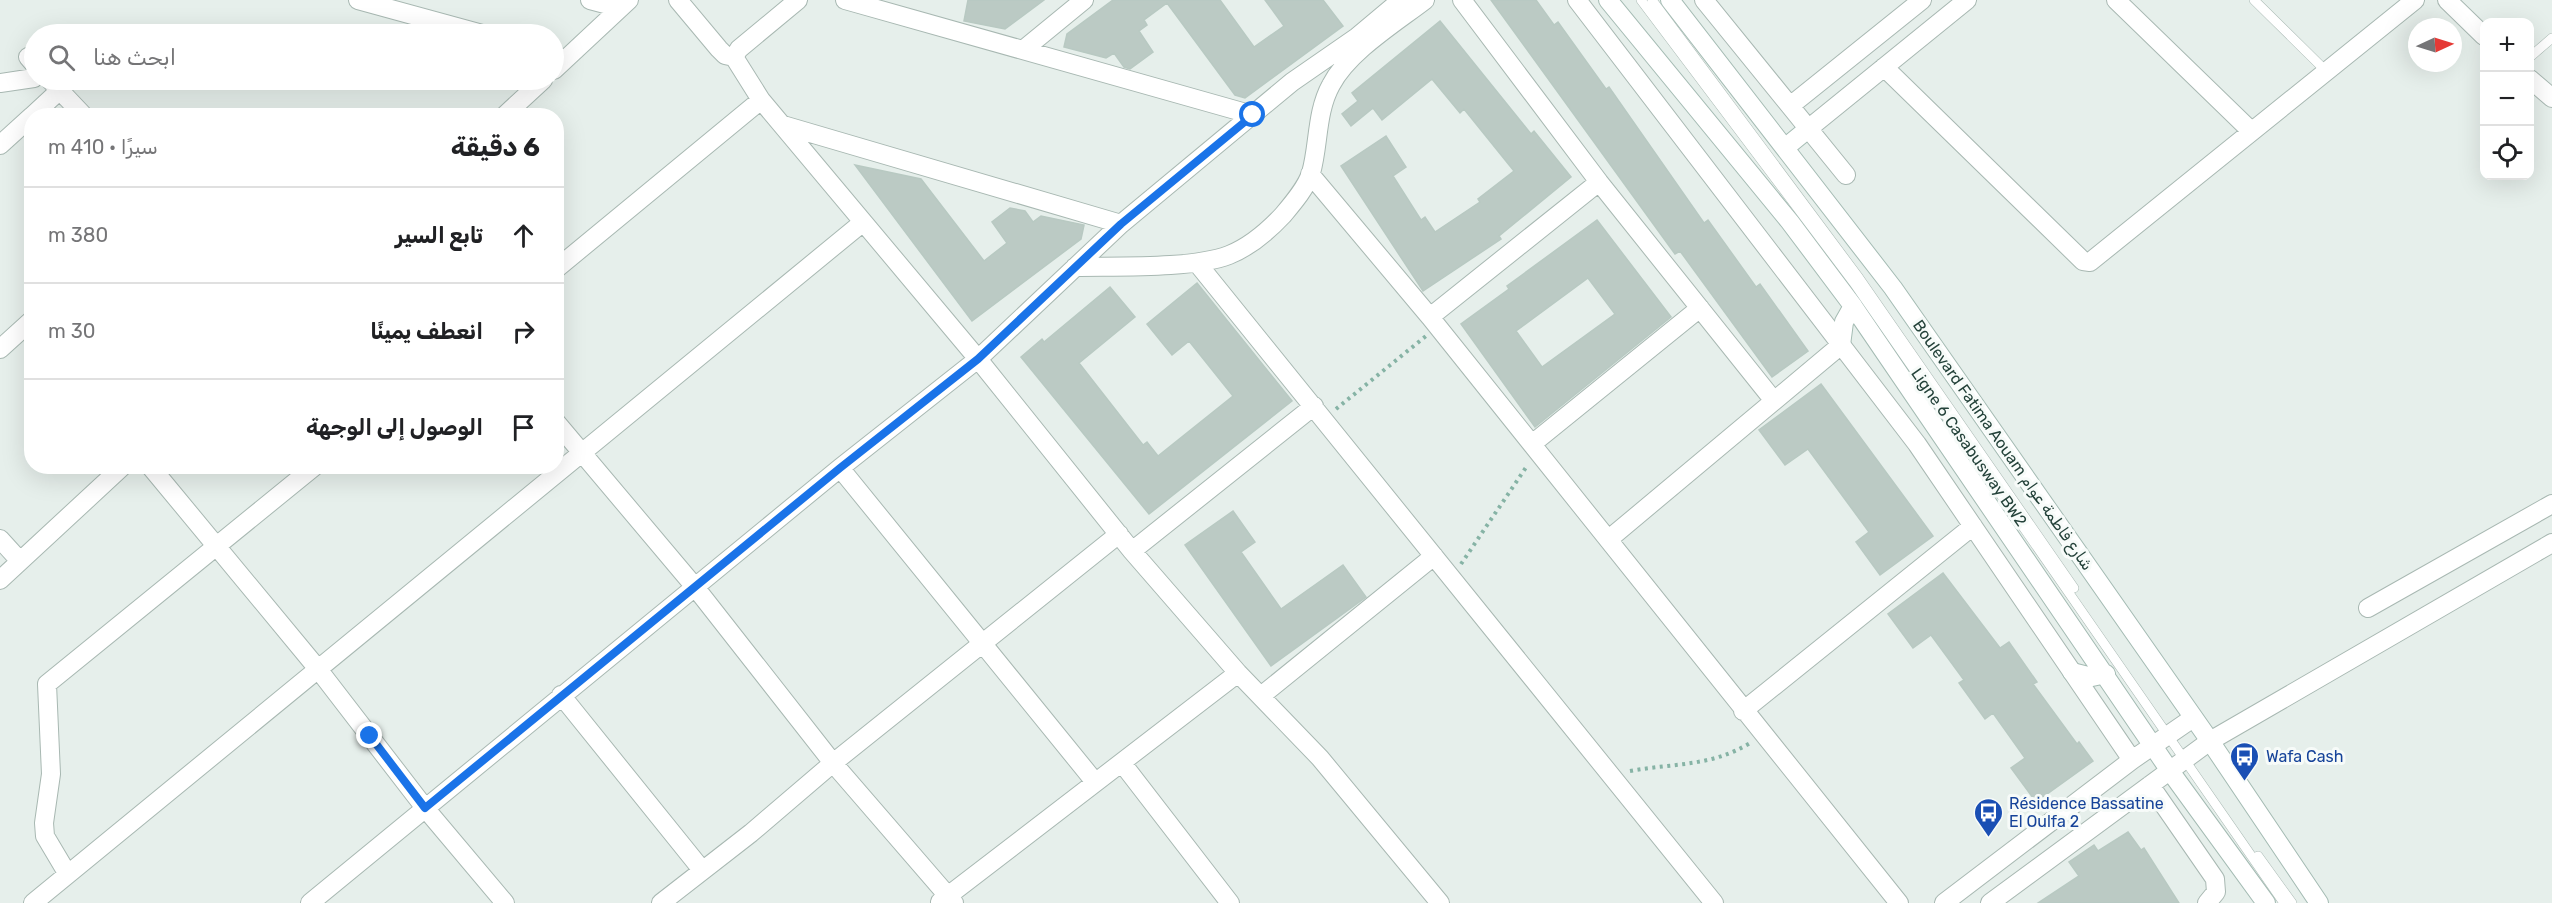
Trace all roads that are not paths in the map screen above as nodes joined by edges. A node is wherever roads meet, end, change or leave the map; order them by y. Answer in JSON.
{"nodes":[{"id":1,"x":358,"y":0,"type":"edge"},
{"id":2,"x":590,"y":0,"type":"edge"},
{"id":3,"x":678,"y":0,"type":"edge"},
{"id":4,"x":798,"y":0,"type":"edge"},
{"id":5,"x":845,"y":0,"type":"edge"},
{"id":6,"x":1084,"y":0,"type":"edge"},
{"id":7,"x":1401,"y":0,"type":"edge"},
{"id":8,"x":1425,"y":0,"type":"edge"},
{"id":9,"x":1462,"y":0,"type":"edge"},
{"id":10,"x":1577,"y":0,"type":"edge"},
{"id":11,"x":1608,"y":0,"type":"edge"},
{"id":12,"x":1641,"y":0,"type":"edge"},
{"id":13,"x":1652,"y":0,"type":"edge"},
{"id":14,"x":1670,"y":0,"type":"edge"},
{"id":15,"x":1704,"y":0,"type":"edge"},
{"id":16,"x":1922,"y":0,"type":"edge"},
{"id":17,"x":1967,"y":0,"type":"edge"},
{"id":18,"x":2116,"y":0,"type":"edge"},
{"id":19,"x":2254,"y":0,"type":"edge"},
{"id":20,"x":2415,"y":0,"type":"edge"},
{"id":21,"x":2449,"y":1,"type":"edge"},
{"id":22,"x":624,"y":4,"type":"edge"},
{"id":23,"x":446,"y":24,"type":"edge"},
{"id":24,"x":2480,"y":32,"type":"edge"},
{"id":25,"x":2552,"y":38,"type":"edge"},
{"id":26,"x":1023,"y":50,"type":"junction"},
{"id":27,"x":2534,"y":53,"type":"edge"},
{"id":28,"x":564,"y":56,"type":"edge"},
{"id":29,"x":734,"y":57,"type":"junction"},
{"id":30,"x":1884,"y":67,"type":"junction"},
{"id":31,"x":2326,"y":71,"type":"junction"},
{"id":32,"x":24,"y":79,"type":"edge"},
{"id":33,"x":0,"y":83,"type":"edge"},
{"id":34,"x":2534,"y":83,"type":"edge"},
{"id":35,"x":51,"y":90,"type":"edge"},
{"id":36,"x":60,"y":90,"type":"edge"},
{"id":37,"x":532,"y":90,"type":"edge"},
{"id":38,"x":2552,"y":98,"type":"edge"},
{"id":39,"x":760,"y":100,"type":"junction"},
{"id":40,"x":1790,"y":106,"type":"junction"},
{"id":41,"x":38,"y":108,"type":"edge"},
{"id":42,"x":77,"y":108,"type":"edge"},
{"id":43,"x":513,"y":108,"type":"edge"},
{"id":44,"x":1253,"y":115,"type":"junction"},
{"id":45,"x":24,"y":123,"type":"edge"},
{"id":46,"x":783,"y":125,"type":"junction"},
{"id":47,"x":1808,"y":129,"type":"junction"},
{"id":48,"x":2250,"y":130,"type":"junction"},
{"id":49,"x":0,"y":145,"type":"edge"},
{"id":50,"x":1786,"y":147,"type":"junction"},
{"id":51,"x":1310,"y":174,"type":"junction"},
{"id":52,"x":1846,"y":175,"type":"dead end"},
{"id":53,"x":1599,"y":182,"type":"junction"},
{"id":54,"x":862,"y":223,"type":"junction"},
{"id":55,"x":1121,"y":224,"type":"junction"},
{"id":56,"x":564,"y":262,"type":"edge"},
{"id":57,"x":1197,"y":263,"type":"junction"},
{"id":58,"x":1075,"y":267,"type":"junction"},
{"id":59,"x":1852,"y":306,"type":"junction"},
{"id":60,"x":1700,"y":308,"type":"junction"},
{"id":61,"x":1434,"y":321,"type":"junction"},
{"id":62,"x":24,"y":327,"type":"edge"},
{"id":63,"x":1841,"y":345,"type":"junction"},
{"id":64,"x":0,"y":349,"type":"edge"},
{"id":65,"x":978,"y":359,"type":"junction"},
{"id":66,"x":1774,"y":401,"type":"junction"},
{"id":67,"x":1319,"y":412,"type":"junction"},
{"id":68,"x":564,"y":432,"type":"edge"},
{"id":69,"x":1535,"y":447,"type":"junction"},
{"id":70,"x":582,"y":454,"type":"junction"},
{"id":71,"x":840,"y":468,"type":"junction"},
{"id":72,"x":564,"y":469,"type":"edge"},
{"id":73,"x":114,"y":474,"type":"edge"},
{"id":74,"x":156,"y":474,"type":"edge"},
{"id":75,"x":305,"y":474,"type":"edge"},
{"id":76,"x":557,"y":474,"type":"edge"},
{"id":77,"x":2552,"y":504,"type":"edge"},
{"id":78,"x":1974,"y":526,"type":"junction"},
{"id":79,"x":1119,"y":534,"type":"junction"},
{"id":80,"x":0,"y":539,"type":"edge"},
{"id":81,"x":1609,"y":539,"type":"junction"},
{"id":82,"x":2552,"y":543,"type":"edge"},
{"id":83,"x":215,"y":548,"type":"junction"},
{"id":84,"x":1132,"y":551,"type":"junction"},
{"id":85,"x":1434,"y":556,"type":"junction"},
{"id":86,"x":20,"y":561,"type":"junction"},
{"id":87,"x":0,"y":580,"type":"edge"},
{"id":88,"x":695,"y":587,"type":"junction"},
{"id":89,"x":2368,"y":608,"type":"dead end"},
{"id":90,"x":983,"y":642,"type":"junction"},
{"id":91,"x":318,"y":669,"type":"junction"},
{"id":92,"x":2072,"y":672,"type":"junction"},
{"id":93,"x":1238,"y":673,"type":"junction"},
{"id":94,"x":2106,"y":674,"type":"junction"},
{"id":95,"x":561,"y":695,"type":"junction"},
{"id":96,"x":1261,"y":696,"type":"junction"},
{"id":97,"x":1743,"y":711,"type":"junction"},
{"id":98,"x":2193,"y":718,"type":"junction"},
{"id":99,"x":2165,"y":739,"type":"junction"},
{"id":100,"x":2210,"y":741,"type":"junction"},
{"id":101,"x":2132,"y":760,"type":"junction"},
{"id":102,"x":833,"y":763,"type":"junction"},
{"id":103,"x":1122,"y":763,"type":"junction"},
{"id":104,"x":2181,"y":763,"type":"junction"},
{"id":105,"x":1095,"y":782,"type":"junction"},
{"id":106,"x":2150,"y":785,"type":"junction"},
{"id":107,"x":425,"y":808,"type":"junction"},
{"id":108,"x":702,"y":870,"type":"junction"},
{"id":109,"x":67,"y":873,"type":"junction"},
{"id":110,"x":332,"y":896,"type":"edge"},
{"id":111,"x":1219,"y":899,"type":"edge"},
{"id":112,"x":947,"y":900,"type":"edge"},
{"id":113,"x":33,"y":903,"type":"edge"},
{"id":114,"x":310,"y":903,"type":"edge"},
{"id":115,"x":505,"y":903,"type":"edge"},
{"id":116,"x":661,"y":903,"type":"edge"},
{"id":117,"x":1440,"y":903,"type":"edge"},
{"id":118,"x":1714,"y":903,"type":"edge"},
{"id":119,"x":1899,"y":903,"type":"edge"},
{"id":120,"x":1944,"y":903,"type":"edge"},
{"id":121,"x":1990,"y":903,"type":"edge"},
{"id":122,"x":2207,"y":903,"type":"edge"},
{"id":123,"x":2266,"y":903,"type":"edge"},
{"id":124,"x":2284,"y":903,"type":"edge"},
{"id":125,"x":2292,"y":903,"type":"edge"},
{"id":126,"x":2319,"y":903,"type":"edge"}],
"edges":[{"from":1,"to":23,"type":"street"},
{"from":2,"to":22,"type":"street"},
{"from":3,"to":29,"type":"street"},
{"from":4,"to":29,"type":"street"},
{"from":5,"to":26,"type":"street"},
{"from":6,"to":26,"type":"street"},
{"from":7,"to":44,"type":"street"},
{"from":8,"to":51,"type":"street"},
{"from":9,"to":53,"type":"street"},
{"from":10,"to":63,"type":"street"},
{"from":11,"to":59,"type":"street"},
{"from":12,"to":99,"type":"lane","name":"Ligne 6 Casabusway BW2"},
{"from":13,"to":99,"type":"lane","name":"Ligne 6 Casabusway BW2"},
{"from":14,"to":50,"type":"street","name":"Boulevard Fatima Aouam شارع فاطمة عوام"},
{"from":15,"to":40,"type":"street"},
{"from":16,"to":40,"type":"street"},
{"from":17,"to":30,"type":"street"},
{"from":18,"to":48,"type":"street"},
{"from":19,"to":31,"type":"lane"},
{"from":20,"to":31,"type":"street"},
{"from":21,"to":24,"type":"street"},
{"from":22,"to":28,"type":"street"},
{"from":25,"to":27,"type":"lane"},
{"from":26,"to":44,"type":"street"},
{"from":29,"to":39,"type":"street"},
{"from":30,"to":47,"type":"street"},
{"from":30,"to":48,"type":"street"},
{"from":31,"to":48,"type":"street"},
{"from":32,"to":33,"type":"street"},
{"from":34,"to":38,"type":"street"},
{"from":35,"to":41,"type":"street"},
{"from":36,"to":42,"type":"street"},
{"from":37,"to":43,"type":"street"},
{"from":39,"to":46,"type":"street"},
{"from":39,"to":56,"type":"street"},
{"from":40,"to":47,"type":"street"},
{"from":44,"to":55,"type":"street"},
{"from":45,"to":49,"type":"street"},
{"from":46,"to":54,"type":"street"},
{"from":46,"to":55,"type":"street"},
{"from":47,"to":50,"type":"street"},
{"from":47,"to":52,"type":"street"},
{"from":50,"to":98,"type":"street","name":"Boulevard Fatima Aouam شارع فاطمة عوام"},
{"from":51,"to":57,"type":"street"},
{"from":51,"to":61,"type":"street"},
{"from":53,"to":60,"type":"street"},
{"from":53,"to":61,"type":"street"},
{"from":54,"to":65,"type":"street"},
{"from":54,"to":70,"type":"street"},
{"from":55,"to":58,"type":"street"},
{"from":57,"to":58,"type":"street"},
{"from":57,"to":67,"type":"street"},
{"from":58,"to":65,"type":"street"},
{"from":59,"to":63,"type":"street"},
{"from":59,"to":94,"type":"street"},
{"from":60,"to":66,"type":"street"},
{"from":60,"to":69,"type":"street"},
{"from":61,"to":69,"type":"street"},
{"from":62,"to":64,"type":"street"},
{"from":63,"to":66,"type":"street"},
{"from":63,"to":78,"type":"street"},
{"from":65,"to":71,"type":"street"},
{"from":65,"to":79,"type":"street"},
{"from":66,"to":81,"type":"street"},
{"from":67,"to":84,"type":"street"},
{"from":67,"to":85,"type":"street"},
{"from":68,"to":70,"type":"street"},
{"from":69,"to":81,"type":"street"},
{"from":70,"to":72,"type":"street"},
{"from":70,"to":88,"type":"street"},
{"from":71,"to":88,"type":"street"},
{"from":71,"to":90,"type":"street"},
{"from":73,"to":86,"type":"street"},
{"from":74,"to":83,"type":"street"},
{"from":75,"to":83,"type":"street"},
{"from":76,"to":91,"type":"street"},
{"from":77,"to":89,"type":"street"},
{"from":78,"to":92,"type":"street"},
{"from":78,"to":97,"type":"street"},
{"from":79,"to":84,"type":"street"},
{"from":79,"to":90,"type":"street"},
{"from":80,"to":86,"type":"street"},
{"from":81,"to":97,"type":"street"},
{"from":82,"to":100,"type":"street"},
{"from":83,"to":91,"type":"street"},
{"from":83,"to":109,"type":"street"},
{"from":84,"to":93,"type":"street"},
{"from":85,"to":96,"type":"street"},
{"from":85,"to":118,"type":"street"},
{"from":86,"to":87,"type":"street"},
{"from":88,"to":95,"type":"street"},
{"from":88,"to":102,"type":"street"},
{"from":90,"to":102,"type":"street"},
{"from":90,"to":105,"type":"street"},
{"from":91,"to":107,"type":"street"},
{"from":91,"to":109,"type":"street"},
{"from":92,"to":94,"type":"street"},
{"from":92,"to":101,"type":"street"},
{"from":93,"to":96,"type":"street"},
{"from":93,"to":103,"type":"street"},
{"from":94,"to":99,"type":"street"},
{"from":95,"to":107,"type":"street"},
{"from":95,"to":108,"type":"street"},
{"from":96,"to":117,"type":"street"},
{"from":97,"to":119,"type":"street"},
{"from":98,"to":99,"type":"street"},
{"from":98,"to":100,"type":"street","name":"Boulevard Fatima Aouam شارع فاطمة عوام"},
{"from":99,"to":101,"type":"street"},
{"from":99,"to":104,"type":"street"},
{"from":100,"to":104,"type":"street"},
{"from":100,"to":126,"type":"street","name":"Boulevard Fatima Aouam شارع فاطمة عوام"},
{"from":101,"to":120,"type":"street"},
{"from":102,"to":108,"type":"street"},
{"from":102,"to":112,"type":"street"},
{"from":103,"to":105,"type":"street"},
{"from":103,"to":111,"type":"street"},
{"from":104,"to":106,"type":"street"},
{"from":104,"to":123,"type":"street"},
{"from":104,"to":124,"type":"lane"},
{"from":104,"to":125,"type":"lane"},
{"from":105,"to":112,"type":"street"},
{"from":106,"to":121,"type":"street"},
{"from":106,"to":122,"type":"street"},
{"from":107,"to":110,"type":"street"},
{"from":107,"to":115,"type":"street"},
{"from":108,"to":116,"type":"street"},
{"from":109,"to":113,"type":"street"},
{"from":110,"to":114,"type":"street"}]}
